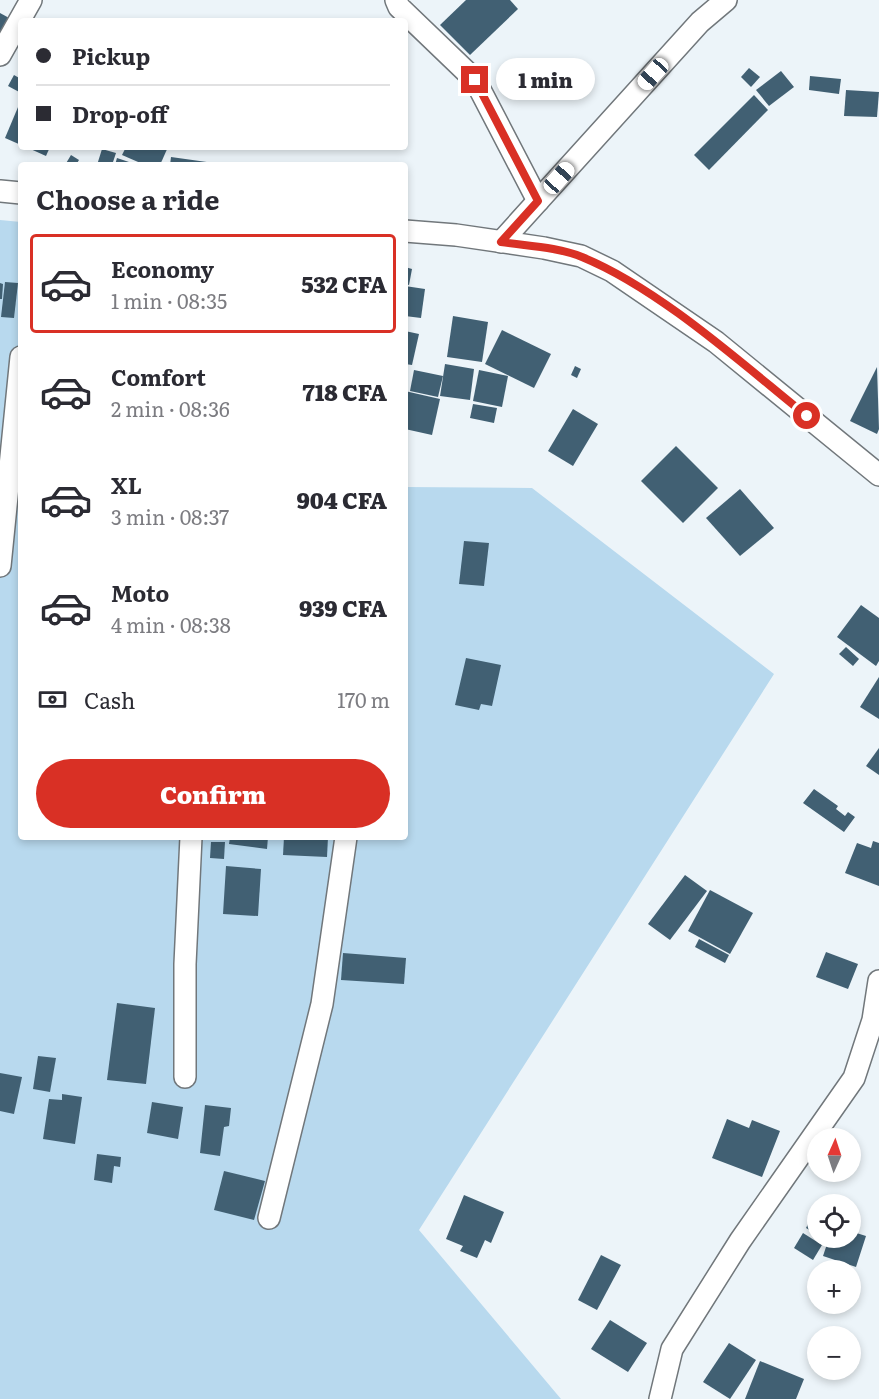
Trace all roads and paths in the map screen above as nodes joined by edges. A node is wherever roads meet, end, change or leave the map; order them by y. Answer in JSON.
{"nodes":[{"id":1,"x":31,"y":0,"type":"edge"},
{"id":2,"x":396,"y":0,"type":"edge"},
{"id":3,"x":726,"y":0,"type":"edge"},
{"id":4,"x":21,"y":18,"type":"edge"},
{"id":5,"x":18,"y":23,"type":"edge"},
{"id":6,"x":0,"y":55,"type":"edge"},
{"id":7,"x":0,"y":191,"type":"edge"},
{"id":8,"x":18,"y":193,"type":"edge"},
{"id":9,"x":538,"y":201,"type":"junction"},
{"id":10,"x":408,"y":231,"type":"edge"},
{"id":11,"x":501,"y":242,"type":"junction"},
{"id":12,"x":18,"y":419,"type":"edge"},
{"id":13,"x":879,"y":475,"type":"edge"},
{"id":14,"x":0,"y":566,"type":"edge"},
{"id":15,"x":191,"y":840,"type":"edge"},
{"id":16,"x":346,"y":840,"type":"edge"},
{"id":17,"x":879,"y":981,"type":"edge"},
{"id":18,"x":185,"y":1077,"type":"dead end"},
{"id":19,"x":270,"y":1218,"type":"dead end"},
{"id":20,"x":660,"y":1399,"type":"edge"}],
"edges":[{"from":1,"to":4,"type":"street"},
{"from":2,"to":9,"type":"street"},
{"from":3,"to":9,"type":"street"},
{"from":5,"to":6,"type":"street"},
{"from":7,"to":8,"type":"street"},
{"from":9,"to":11,"type":"street"},
{"from":10,"to":11,"type":"street"},
{"from":11,"to":13,"type":"street"},
{"from":12,"to":14,"type":"street"},
{"from":15,"to":18,"type":"street"},
{"from":16,"to":19,"type":"street"},
{"from":17,"to":20,"type":"street"}]}
